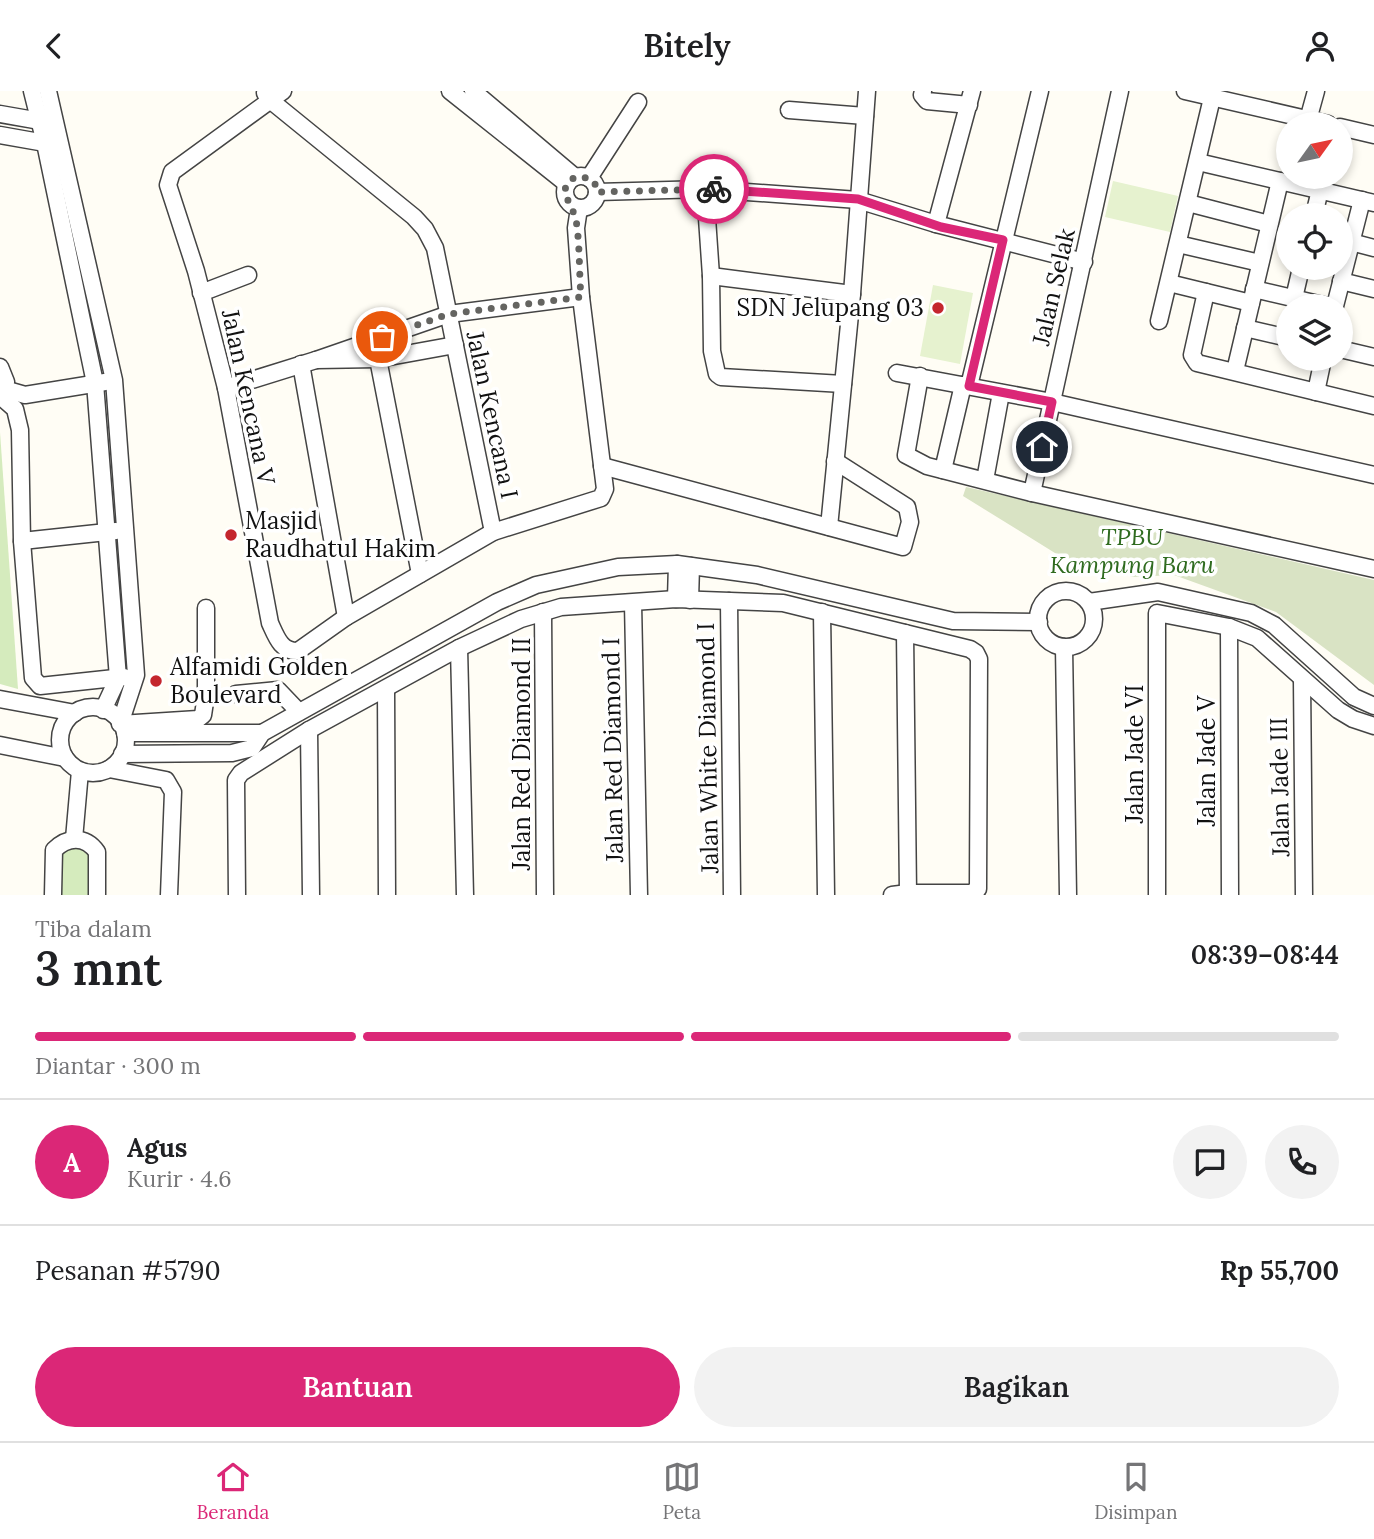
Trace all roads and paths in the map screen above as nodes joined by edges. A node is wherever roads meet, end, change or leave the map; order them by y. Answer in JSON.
{"nodes":[{"id":1,"x":32,"y":91,"type":"edge"},
{"id":2,"x":48,"y":91,"type":"edge"},
{"id":3,"x":450,"y":91,"type":"edge"},
{"id":4,"x":867,"y":91,"type":"edge"},
{"id":5,"x":1040,"y":91,"type":"edge"},
{"id":6,"x":1120,"y":91,"type":"edge"},
{"id":7,"x":1185,"y":91,"type":"edge"},
{"id":8,"x":1316,"y":91,"type":"edge"},
{"id":9,"x":922,"y":93,"type":"edge"},
{"id":10,"x":272,"y":94,"type":"edge"},
{"id":11,"x":476,"y":96,"type":"edge"},
{"id":12,"x":970,"y":98,"type":"edge"},
{"id":13,"x":1212,"y":98,"type":"junction"},
{"id":14,"x":638,"y":102,"type":"dead end"},
{"id":15,"x":789,"y":110,"type":"dead end"},
{"id":16,"x":1310,"y":112,"type":"edge"},
{"id":17,"x":1276,"y":113,"type":"edge"},
{"id":18,"x":0,"y":114,"type":"edge"},
{"id":19,"x":865,"y":116,"type":"junction"},
{"id":20,"x":48,"y":119,"type":"junction"},
{"id":21,"x":1353,"y":130,"type":"edge"},
{"id":22,"x":0,"y":135,"type":"edge"},
{"id":23,"x":1374,"y":135,"type":"edge"},
{"id":24,"x":53,"y":141,"type":"junction"},
{"id":25,"x":1198,"y":162,"type":"junction"},
{"id":26,"x":1276,"y":180,"type":"edge"},
{"id":27,"x":582,"y":183,"type":"junction"},
{"id":28,"x":705,"y":189,"type":"junction"},
{"id":29,"x":1278,"y":189,"type":"edge"},
{"id":30,"x":1316,"y":189,"type":"edge"},
{"id":31,"x":1320,"y":190,"type":"junction"},
{"id":32,"x":1368,"y":202,"type":"edge"},
{"id":33,"x":858,"y":203,"type":"junction"},
{"id":34,"x":1188,"y":203,"type":"junction"},
{"id":35,"x":1317,"y":203,"type":"edge"},
{"id":36,"x":576,"y":212,"type":"junction"},
{"id":37,"x":1269,"y":224,"type":"junction"},
{"id":38,"x":936,"y":225,"type":"junction"},
{"id":39,"x":1353,"y":237,"type":"edge"},
{"id":40,"x":1003,"y":240,"type":"junction"},
{"id":41,"x":1353,"y":243,"type":"edge"},
{"id":42,"x":1178,"y":244,"type":"junction"},
{"id":43,"x":1374,"y":248,"type":"edge"},
{"id":44,"x":1084,"y":262,"type":"junction"},
{"id":45,"x":1260,"y":263,"type":"junction"},
{"id":46,"x":248,"y":275,"type":"dead end"},
{"id":47,"x":711,"y":276,"type":"junction"},
{"id":48,"x":1341,"y":281,"type":"joint"},
{"id":49,"x":1169,"y":283,"type":"junction"},
{"id":50,"x":1374,"y":289,"type":"edge"},
{"id":51,"x":1206,"y":292,"type":"junction"},
{"id":52,"x":201,"y":293,"type":"junction"},
{"id":53,"x":852,"y":294,"type":"junction"},
{"id":54,"x":1338,"y":294,"type":"edge"},
{"id":55,"x":1253,"y":296,"type":"junction"},
{"id":56,"x":581,"y":297,"type":"junction"},
{"id":57,"x":1276,"y":297,"type":"edge"},
{"id":58,"x":449,"y":314,"type":"junction"},
{"id":59,"x":1159,"y":321,"type":"dead end"},
{"id":60,"x":1245,"y":328,"type":"junction"},
{"id":61,"x":1276,"y":335,"type":"edge"},
{"id":62,"x":455,"y":345,"type":"junction"},
{"id":63,"x":1353,"y":352,"type":"edge"},
{"id":64,"x":1374,"y":357,"type":"edge"},
{"id":65,"x":378,"y":359,"type":"junction"},
{"id":66,"x":308,"y":362,"type":"junction"},
{"id":67,"x":0,"y":366,"type":"edge"},
{"id":68,"x":1235,"y":370,"type":"junction"},
{"id":69,"x":1320,"y":371,"type":"edge"},
{"id":70,"x":897,"y":373,"type":"dead end"},
{"id":71,"x":920,"y":376,"type":"junction"},
{"id":72,"x":114,"y":380,"type":"junction"},
{"id":73,"x":95,"y":383,"type":"junction"},
{"id":74,"x":843,"y":384,"type":"junction"},
{"id":75,"x":966,"y":385,"type":"junction"},
{"id":76,"x":4,"y":389,"type":"junction"},
{"id":77,"x":226,"y":389,"type":"junction"},
{"id":78,"x":1316,"y":392,"type":"junction"},
{"id":79,"x":1001,"y":393,"type":"junction"},
{"id":80,"x":1052,"y":402,"type":"junction"},
{"id":81,"x":1374,"y":406,"type":"edge"},
{"id":82,"x":835,"y":461,"type":"junction"},
{"id":83,"x":602,"y":466,"type":"junction"},
{"id":84,"x":943,"y":470,"type":"junction"},
{"id":85,"x":1374,"y":475,"type":"edge"},
{"id":86,"x":985,"y":480,"type":"junction"},
{"id":87,"x":1032,"y":493,"type":"junction"},
{"id":88,"x":829,"y":527,"type":"junction"},
{"id":89,"x":107,"y":531,"type":"junction"},
{"id":90,"x":125,"y":531,"type":"junction"},
{"id":91,"x":493,"y":532,"type":"junction"},
{"id":92,"x":22,"y":541,"type":"junction"},
{"id":93,"x":684,"y":565,"type":"junction"},
{"id":94,"x":1374,"y":569,"type":"edge"},
{"id":95,"x":420,"y":574,"type":"junction"},
{"id":96,"x":683,"y":600,"type":"junction"},
{"id":97,"x":729,"y":601,"type":"junction"},
{"id":98,"x":1089,"y":601,"type":"junction"},
{"id":99,"x":633,"y":603,"type":"junction"},
{"id":100,"x":205,"y":608,"type":"dead end"},
{"id":101,"x":543,"y":612,"type":"junction"},
{"id":102,"x":822,"y":612,"type":"junction"},
{"id":103,"x":346,"y":617,"type":"junction"},
{"id":104,"x":1039,"y":622,"type":"junction"},
{"id":105,"x":1229,"y":627,"type":"junction"},
{"id":106,"x":905,"y":632,"type":"junction"},
{"id":107,"x":1064,"y":647,"type":"junction"},
{"id":108,"x":459,"y":648,"type":"junction"},
{"id":109,"x":136,"y":675,"type":"junction"},
{"id":110,"x":118,"y":678,"type":"junction"},
{"id":111,"x":1301,"y":679,"type":"junction"},
{"id":112,"x":386,"y":689,"type":"junction"},
{"id":113,"x":236,"y":694,"type":"dead end"},
{"id":114,"x":0,"y":699,"type":"edge"},
{"id":115,"x":1374,"y":706,"type":"edge"},
{"id":116,"x":103,"y":710,"type":"junction"},
{"id":117,"x":299,"y":712,"type":"junction"},
{"id":118,"x":75,"y":713,"type":"junction"},
{"id":119,"x":1374,"y":726,"type":"edge"},
{"id":120,"x":122,"y":728,"type":"junction"},
{"id":121,"x":309,"y":730,"type":"junction"},
{"id":122,"x":195,"y":733,"type":"junction"},
{"id":123,"x":262,"y":733,"type":"junction"},
{"id":124,"x":0,"y":745,"type":"edge"},
{"id":125,"x":122,"y":754,"type":"junction"},
{"id":126,"x":194,"y":754,"type":"junction"},
{"id":127,"x":65,"y":758,"type":"junction"},
{"id":128,"x":109,"y":769,"type":"junction"},
{"id":129,"x":80,"y":771,"type":"junction"},
{"id":130,"x":74,"y":839,"type":"junction"},
{"id":131,"x":900,"y":894,"type":"edge"},
{"id":132,"x":53,"y":895,"type":"edge"},
{"id":133,"x":97,"y":895,"type":"edge"},
{"id":134,"x":169,"y":895,"type":"edge"},
{"id":135,"x":237,"y":895,"type":"edge"},
{"id":136,"x":311,"y":895,"type":"edge"},
{"id":137,"x":387,"y":895,"type":"edge"},
{"id":138,"x":465,"y":895,"type":"edge"},
{"id":139,"x":545,"y":895,"type":"edge"},
{"id":140,"x":639,"y":895,"type":"edge"},
{"id":141,"x":732,"y":895,"type":"edge"},
{"id":142,"x":826,"y":895,"type":"edge"},
{"id":143,"x":1068,"y":895,"type":"edge"},
{"id":144,"x":1157,"y":895,"type":"edge"},
{"id":145,"x":1230,"y":895,"type":"edge"},
{"id":146,"x":1304,"y":895,"type":"edge"}],
"edges":[{"from":1,"to":20,"type":"street"},
{"from":2,"to":20,"type":"street"},
{"from":3,"to":11,"type":"street"},
{"from":4,"to":19,"type":"street"},
{"from":5,"to":40,"type":"street"},
{"from":6,"to":44,"type":"street","name":"Jalan Selak"},
{"from":7,"to":13,"type":"street"},
{"from":8,"to":16,"type":"street"},
{"from":9,"to":12,"type":"street"},
{"from":10,"to":52,"type":"street","name":"Jalan Kencana V"},
{"from":10,"to":58,"type":"street","name":"Jalan Kencana I"},
{"from":11,"to":27,"type":"street"},
{"from":12,"to":38,"type":"street"},
{"from":13,"to":17,"type":"street"},
{"from":13,"to":25,"type":"street"},
{"from":14,"to":27,"type":"street"},
{"from":15,"to":19,"type":"street"},
{"from":18,"to":20,"type":"street"},
{"from":19,"to":33,"type":"street"},
{"from":20,"to":24,"type":"street"},
{"from":21,"to":23,"type":"street"},
{"from":22,"to":24,"type":"street"},
{"from":24,"to":72,"type":"street"},
{"from":24,"to":73,"type":"street"},
{"from":25,"to":26,"type":"street"},
{"from":25,"to":34,"type":"street"},
{"from":27,"to":28,"type":"street"},
{"from":27,"to":36,"type":"street"},
{"from":27,"to":36,"type":"street","name":"Jalan Kencana V"},
{"from":28,"to":33,"type":"street"},
{"from":28,"to":47,"type":"street"},
{"from":29,"to":37,"type":"street"},
{"from":30,"to":31,"type":"street"},
{"from":31,"to":32,"type":"street"},
{"from":31,"to":35,"type":"street"},
{"from":32,"to":39,"type":"street"},
{"from":33,"to":38,"type":"street"},
{"from":33,"to":53,"type":"street"},
{"from":34,"to":37,"type":"street"},
{"from":34,"to":42,"type":"street"},
{"from":36,"to":56,"type":"street","name":"Jalan Kencana V"},
{"from":37,"to":45,"type":"street"},
{"from":38,"to":40,"type":"street"},
{"from":40,"to":44,"type":"street"},
{"from":40,"to":75,"type":"street"},
{"from":41,"to":43,"type":"street"},
{"from":42,"to":45,"type":"street"},
{"from":42,"to":49,"type":"street"},
{"from":44,"to":80,"type":"street","name":"Jalan Selak"},
{"from":45,"to":55,"type":"street"},
{"from":46,"to":52,"type":"street"},
{"from":47,"to":53,"type":"street"},
{"from":47,"to":74,"type":"street"},
{"from":48,"to":50,"type":"street"},
{"from":48,"to":54,"type":"street"},
{"from":49,"to":51,"type":"street"},
{"from":49,"to":59,"type":"street"},
{"from":51,"to":55,"type":"street"},
{"from":51,"to":68,"type":"street"},
{"from":52,"to":77,"type":"street","name":"Jalan Kencana V"},
{"from":53,"to":74,"type":"street"},
{"from":55,"to":57,"type":"street"},
{"from":55,"to":60,"type":"street"},
{"from":56,"to":58,"type":"street"},
{"from":56,"to":83,"type":"street","name":"Jalan Kencana V"},
{"from":58,"to":62,"type":"street","name":"Jalan Kencana I"},
{"from":58,"to":66,"type":"street"},
{"from":60,"to":61,"type":"street"},
{"from":60,"to":68,"type":"street"},
{"from":62,"to":65,"type":"street"},
{"from":62,"to":91,"type":"street","name":"Jalan Kencana I"},
{"from":63,"to":64,"type":"street"},
{"from":65,"to":66,"type":"street"},
{"from":65,"to":95,"type":"street"},
{"from":66,"to":77,"type":"street"},
{"from":66,"to":103,"type":"street"},
{"from":67,"to":76,"type":"street"},
{"from":68,"to":78,"type":"street"},
{"from":69,"to":78,"type":"street"},
{"from":70,"to":71,"type":"street"},
{"from":71,"to":75,"type":"street"},
{"from":71,"to":84,"type":"street"},
{"from":72,"to":73,"type":"street"},
{"from":72,"to":90,"type":"street"},
{"from":73,"to":76,"type":"street"},
{"from":73,"to":89,"type":"street"},
{"from":74,"to":82,"type":"street"},
{"from":75,"to":79,"type":"street"},
{"from":75,"to":84,"type":"street"},
{"from":76,"to":92,"type":"street"},
{"from":77,"to":103,"type":"street","name":"Jalan Kencana V"},
{"from":78,"to":81,"type":"street"},
{"from":79,"to":80,"type":"street"},
{"from":79,"to":86,"type":"street"},
{"from":80,"to":85,"type":"street"},
{"from":80,"to":87,"type":"street","name":"Jalan Selak"},
{"from":82,"to":88,"type":"street"},
{"from":82,"to":88,"type":"street"},
{"from":83,"to":88,"type":"street"},
{"from":83,"to":91,"type":"street","name":"Jalan Kencana V"},
{"from":84,"to":86,"type":"street"},
{"from":86,"to":87,"type":"street"},
{"from":87,"to":94,"type":"street"},
{"from":89,"to":90,"type":"street"},
{"from":89,"to":92,"type":"street"},
{"from":89,"to":110,"type":"street"},
{"from":90,"to":109,"type":"street"},
{"from":91,"to":95,"type":"street","name":"Jalan Kencana V"},
{"from":92,"to":110,"type":"street"},
{"from":93,"to":96,"type":"street"},
{"from":93,"to":104,"type":"street"},
{"from":93,"to":117,"type":"street"},
{"from":95,"to":103,"type":"street","name":"Jalan Kencana V"},
{"from":96,"to":97,"type":"street"},
{"from":96,"to":99,"type":"street"},
{"from":97,"to":102,"type":"street"},
{"from":97,"to":141,"type":"street","name":"Jalan White Diamond I"},
{"from":98,"to":104,"type":"street"},
{"from":98,"to":107,"type":"street"},
{"from":98,"to":115,"type":"street"},
{"from":99,"to":101,"type":"street"},
{"from":99,"to":140,"type":"street","name":"Jalan Red Diamond I"},
{"from":100,"to":120,"type":"street"},
{"from":101,"to":108,"type":"street"},
{"from":101,"to":139,"type":"street","name":"Jalan Red Diamond II"},
{"from":102,"to":106,"type":"street"},
{"from":102,"to":142,"type":"street"},
{"from":104,"to":107,"type":"street"},
{"from":105,"to":111,"type":"street"},
{"from":105,"to":144,"type":"street","name":"Jalan Jade VI"},
{"from":105,"to":145,"type":"street","name":"Jalan Jade V"},
{"from":106,"to":131,"type":"street"},
{"from":106,"to":131,"type":"street"},
{"from":107,"to":143,"type":"street"},
{"from":108,"to":112,"type":"street"},
{"from":108,"to":138,"type":"street"},
{"from":109,"to":110,"type":"street"},
{"from":109,"to":120,"type":"street"},
{"from":110,"to":116,"type":"street"},
{"from":111,"to":119,"type":"street"},
{"from":111,"to":146,"type":"street","name":"Jalan Jade III"},
{"from":112,"to":121,"type":"street"},
{"from":112,"to":137,"type":"street"},
{"from":113,"to":117,"type":"street"},
{"from":114,"to":118,"type":"street"},
{"from":116,"to":118,"type":"street"},
{"from":116,"to":120,"type":"street"},
{"from":117,"to":123,"type":"street"},
{"from":118,"to":127,"type":"street"},
{"from":120,"to":122,"type":"street"},
{"from":120,"to":125,"type":"street"},
{"from":121,"to":135,"type":"street"},
{"from":121,"to":136,"type":"street"},
{"from":122,"to":123,"type":"street"},
{"from":122,"to":126,"type":"street"},
{"from":123,"to":126,"type":"street"},
{"from":124,"to":127,"type":"street"},
{"from":125,"to":126,"type":"street"},
{"from":125,"to":128,"type":"street"},
{"from":127,"to":129,"type":"street"},
{"from":128,"to":129,"type":"street"},
{"from":128,"to":134,"type":"street"},
{"from":129,"to":130,"type":"street"},
{"from":130,"to":132,"type":"street"},
{"from":130,"to":133,"type":"street"}]}
